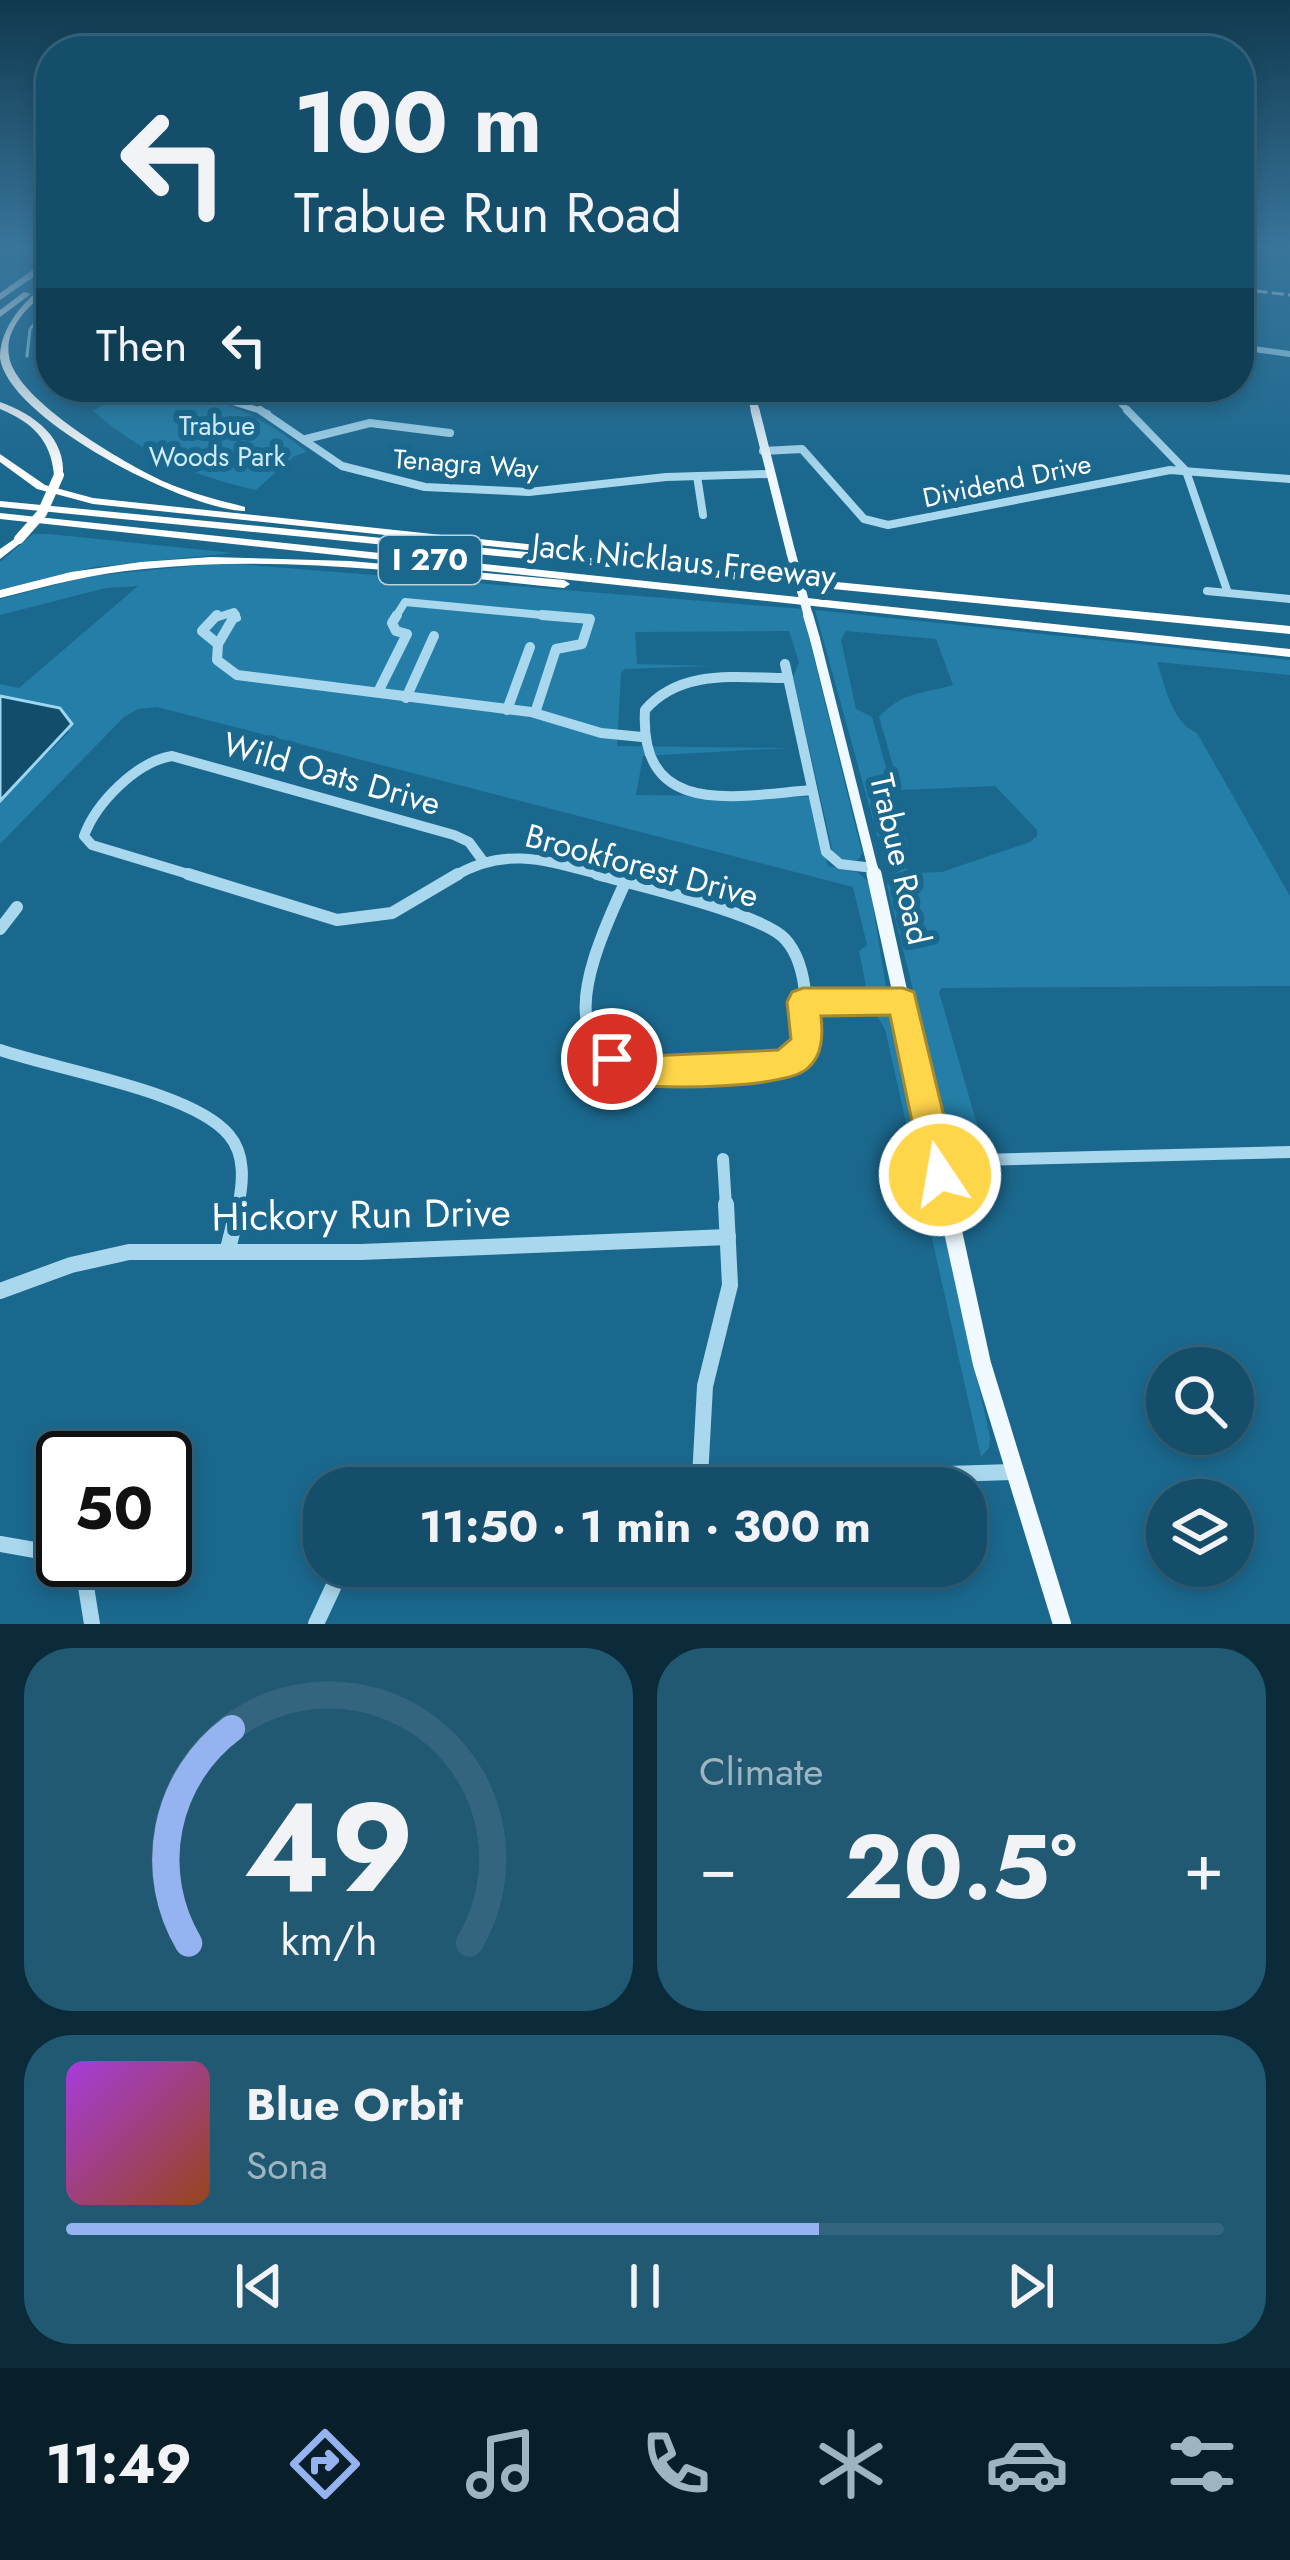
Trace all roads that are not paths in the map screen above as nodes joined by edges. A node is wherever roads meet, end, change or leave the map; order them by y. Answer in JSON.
{"nodes":[{"id":1,"x":12,"y":326,"type":"edge"},
{"id":2,"x":1254,"y":349,"type":"edge"},
{"id":3,"x":1290,"y":354,"type":"edge"},
{"id":4,"x":240,"y":402,"type":"edge"},
{"id":5,"x":752,"y":402,"type":"edge"},
{"id":6,"x":1119,"y":402,"type":"edge"},
{"id":7,"x":0,"y":405,"type":"edge"},
{"id":8,"x":450,"y":433,"type":"dead end"},
{"id":9,"x":306,"y":439,"type":"junction"},
{"id":10,"x":763,"y":452,"type":"junction"},
{"id":11,"x":0,"y":457,"type":"edge"},
{"id":12,"x":1186,"y":471,"type":"junction"},
{"id":13,"x":768,"y":474,"type":"junction"},
{"id":14,"x":697,"y":476,"type":"junction"},
{"id":15,"x":1290,"y":479,"type":"edge"},
{"id":16,"x":0,"y":504,"type":"edge"},
{"id":17,"x":703,"y":515,"type":"dead end"},
{"id":18,"x":0,"y":516,"type":"edge"},
{"id":19,"x":321,"y":525,"type":"junction"},
{"id":20,"x":0,"y":526,"type":"edge"},
{"id":21,"x":0,"y":555,"type":"edge"},
{"id":22,"x":396,"y":570,"type":"junction"},
{"id":23,"x":784,"y":581,"type":"junction"},
{"id":24,"x":1207,"y":591,"type":"dead end"},
{"id":25,"x":1228,"y":593,"type":"junction"},
{"id":26,"x":0,"y":594,"type":"edge"},
{"id":27,"x":1290,"y":599,"type":"edge"},
{"id":28,"x":860,"y":607,"type":"junction"},
{"id":29,"x":1290,"y":630,"type":"edge"},
{"id":30,"x":434,"y":637,"type":"dead end"},
{"id":31,"x":218,"y":644,"type":"dead end"},
{"id":32,"x":530,"y":647,"type":"dead end"},
{"id":33,"x":1290,"y":652,"type":"edge"},
{"id":34,"x":784,"y":664,"type":"dead end"},
{"id":35,"x":788,"y":678,"type":"junction"},
{"id":36,"x":378,"y":692,"type":"junction"},
{"id":37,"x":406,"y":698,"type":"junction"},
{"id":38,"x":507,"y":710,"type":"junction"},
{"id":39,"x":535,"y":713,"type":"junction"},
{"id":40,"x":642,"y":737,"type":"junction"},
{"id":41,"x":812,"y":790,"type":"junction"},
{"id":42,"x":84,"y":836,"type":"joint"},
{"id":43,"x":483,"y":861,"type":"junction"},
{"id":44,"x":873,"y":868,"type":"junction"},
{"id":45,"x":624,"y":885,"type":"junction"},
{"id":46,"x":17,"y":908,"type":"dead end"},
{"id":47,"x":0,"y":929,"type":"edge"},
{"id":48,"x":903,"y":1001,"type":"junction"},
{"id":49,"x":803,"y":1002,"type":"junction"},
{"id":50,"x":0,"y":1050,"type":"edge"},
{"id":51,"x":1290,"y":1152,"type":"edge"},
{"id":52,"x":724,"y":1159,"type":"dead end"},
{"id":53,"x":938,"y":1161,"type":"junction"},
{"id":54,"x":728,"y":1237,"type":"junction"},
{"id":55,"x":228,"y":1249,"type":"junction"},
{"id":56,"x":0,"y":1291,"type":"edge"},
{"id":57,"x":701,"y":1467,"type":"edge"},
{"id":58,"x":987,"y":1472,"type":"edge"},
{"id":59,"x":1012,"y":1472,"type":"junction"},
{"id":60,"x":0,"y":1544,"type":"edge"},
{"id":61,"x":36,"y":1551,"type":"edge"},
{"id":62,"x":88,"y":1587,"type":"edge"},
{"id":63,"x":333,"y":1587,"type":"edge"},
{"id":64,"x":92,"y":1624,"type":"edge"},
{"id":65,"x":316,"y":1624,"type":"edge"},
{"id":66,"x":1062,"y":1624,"type":"edge"}],
"edges":[{"from":1,"to":19,"type":"highway"},
{"from":2,"to":3,"type":"street"},
{"from":4,"to":9,"type":"street","name":"Tenagra Way"},
{"from":5,"to":10,"type":"main road","name":"Trabue Road"},
{"from":6,"to":12,"type":"street"},
{"from":7,"to":21,"type":"highway","bridge":true},
{"from":8,"to":9,"type":"street"},
{"from":9,"to":14,"type":"street","name":"Tenagra Way"},
{"from":10,"to":12,"type":"street","name":"Dividend Drive"},
{"from":10,"to":13,"type":"main road","name":"Trabue Road"},
{"from":11,"to":19,"type":"highway"},
{"from":12,"to":15,"type":"street","name":"Dividend Drive"},
{"from":12,"to":25,"type":"street"},
{"from":13,"to":14,"type":"street","name":"Tenagra Way"},
{"from":13,"to":44,"type":"main road","name":"Trabue Road","bridge":true},
{"from":14,"to":17,"type":"street"},
{"from":16,"to":23,"type":"highway","name":"Jack Nicklaus Freeway","number":"I 270"},
{"from":18,"to":28,"type":"highway","name":"Jack Nicklaus Freeway","number":"I 270"},
{"from":19,"to":23,"type":"highway"},
{"from":20,"to":22,"type":"highway"},
{"from":22,"to":26,"type":"highway"},
{"from":22,"to":28,"type":"highway"},
{"from":23,"to":29,"type":"highway","name":"Jack Nicklaus Freeway","number":"I 270"},
{"from":24,"to":25,"type":"street"},
{"from":25,"to":27,"type":"street"},
{"from":28,"to":33,"type":"highway","name":"Jack Nicklaus Freeway","number":"I 270"},
{"from":30,"to":37,"type":"street"},
{"from":31,"to":36,"type":"street"},
{"from":32,"to":38,"type":"street"},
{"from":34,"to":35,"type":"street"},
{"from":35,"to":40,"type":"street"},
{"from":35,"to":41,"type":"street"},
{"from":36,"to":37,"type":"street"},
{"from":36,"to":39,"type":"street"},
{"from":37,"to":38,"type":"street"},
{"from":38,"to":39,"type":"street"},
{"from":39,"to":40,"type":"street"},
{"from":40,"to":41,"type":"street"},
{"from":41,"to":44,"type":"street"},
{"from":42,"to":43,"type":"street","name":"Brookforest Drive"},
{"from":42,"to":43,"type":"street","name":"Wild Oats Drive"},
{"from":43,"to":45,"type":"street","name":"Brookforest Drive"},
{"from":44,"to":48,"type":"main road","name":"Trabue Road"},
{"from":45,"to":49,"type":"street","name":"Brookforest Drive"},
{"from":45,"to":49,"type":"street"},
{"from":46,"to":47,"type":"street"},
{"from":48,"to":49,"type":"street"},
{"from":48,"to":53,"type":"main road","name":"Trabue Road"},
{"from":50,"to":55,"type":"street"},
{"from":51,"to":53,"type":"street"},
{"from":52,"to":54,"type":"street"},
{"from":53,"to":59,"type":"main road","name":"Trabue Road"},
{"from":54,"to":55,"type":"street","name":"Hickory Run Drive"},
{"from":54,"to":57,"type":"street"},
{"from":55,"to":56,"type":"street","name":"Hickory Run Drive"},
{"from":58,"to":59,"type":"street"},
{"from":59,"to":66,"type":"main road","name":"Trabue Road"},
{"from":60,"to":61,"type":"street"},
{"from":62,"to":64,"type":"street"},
{"from":63,"to":65,"type":"street"}]}
